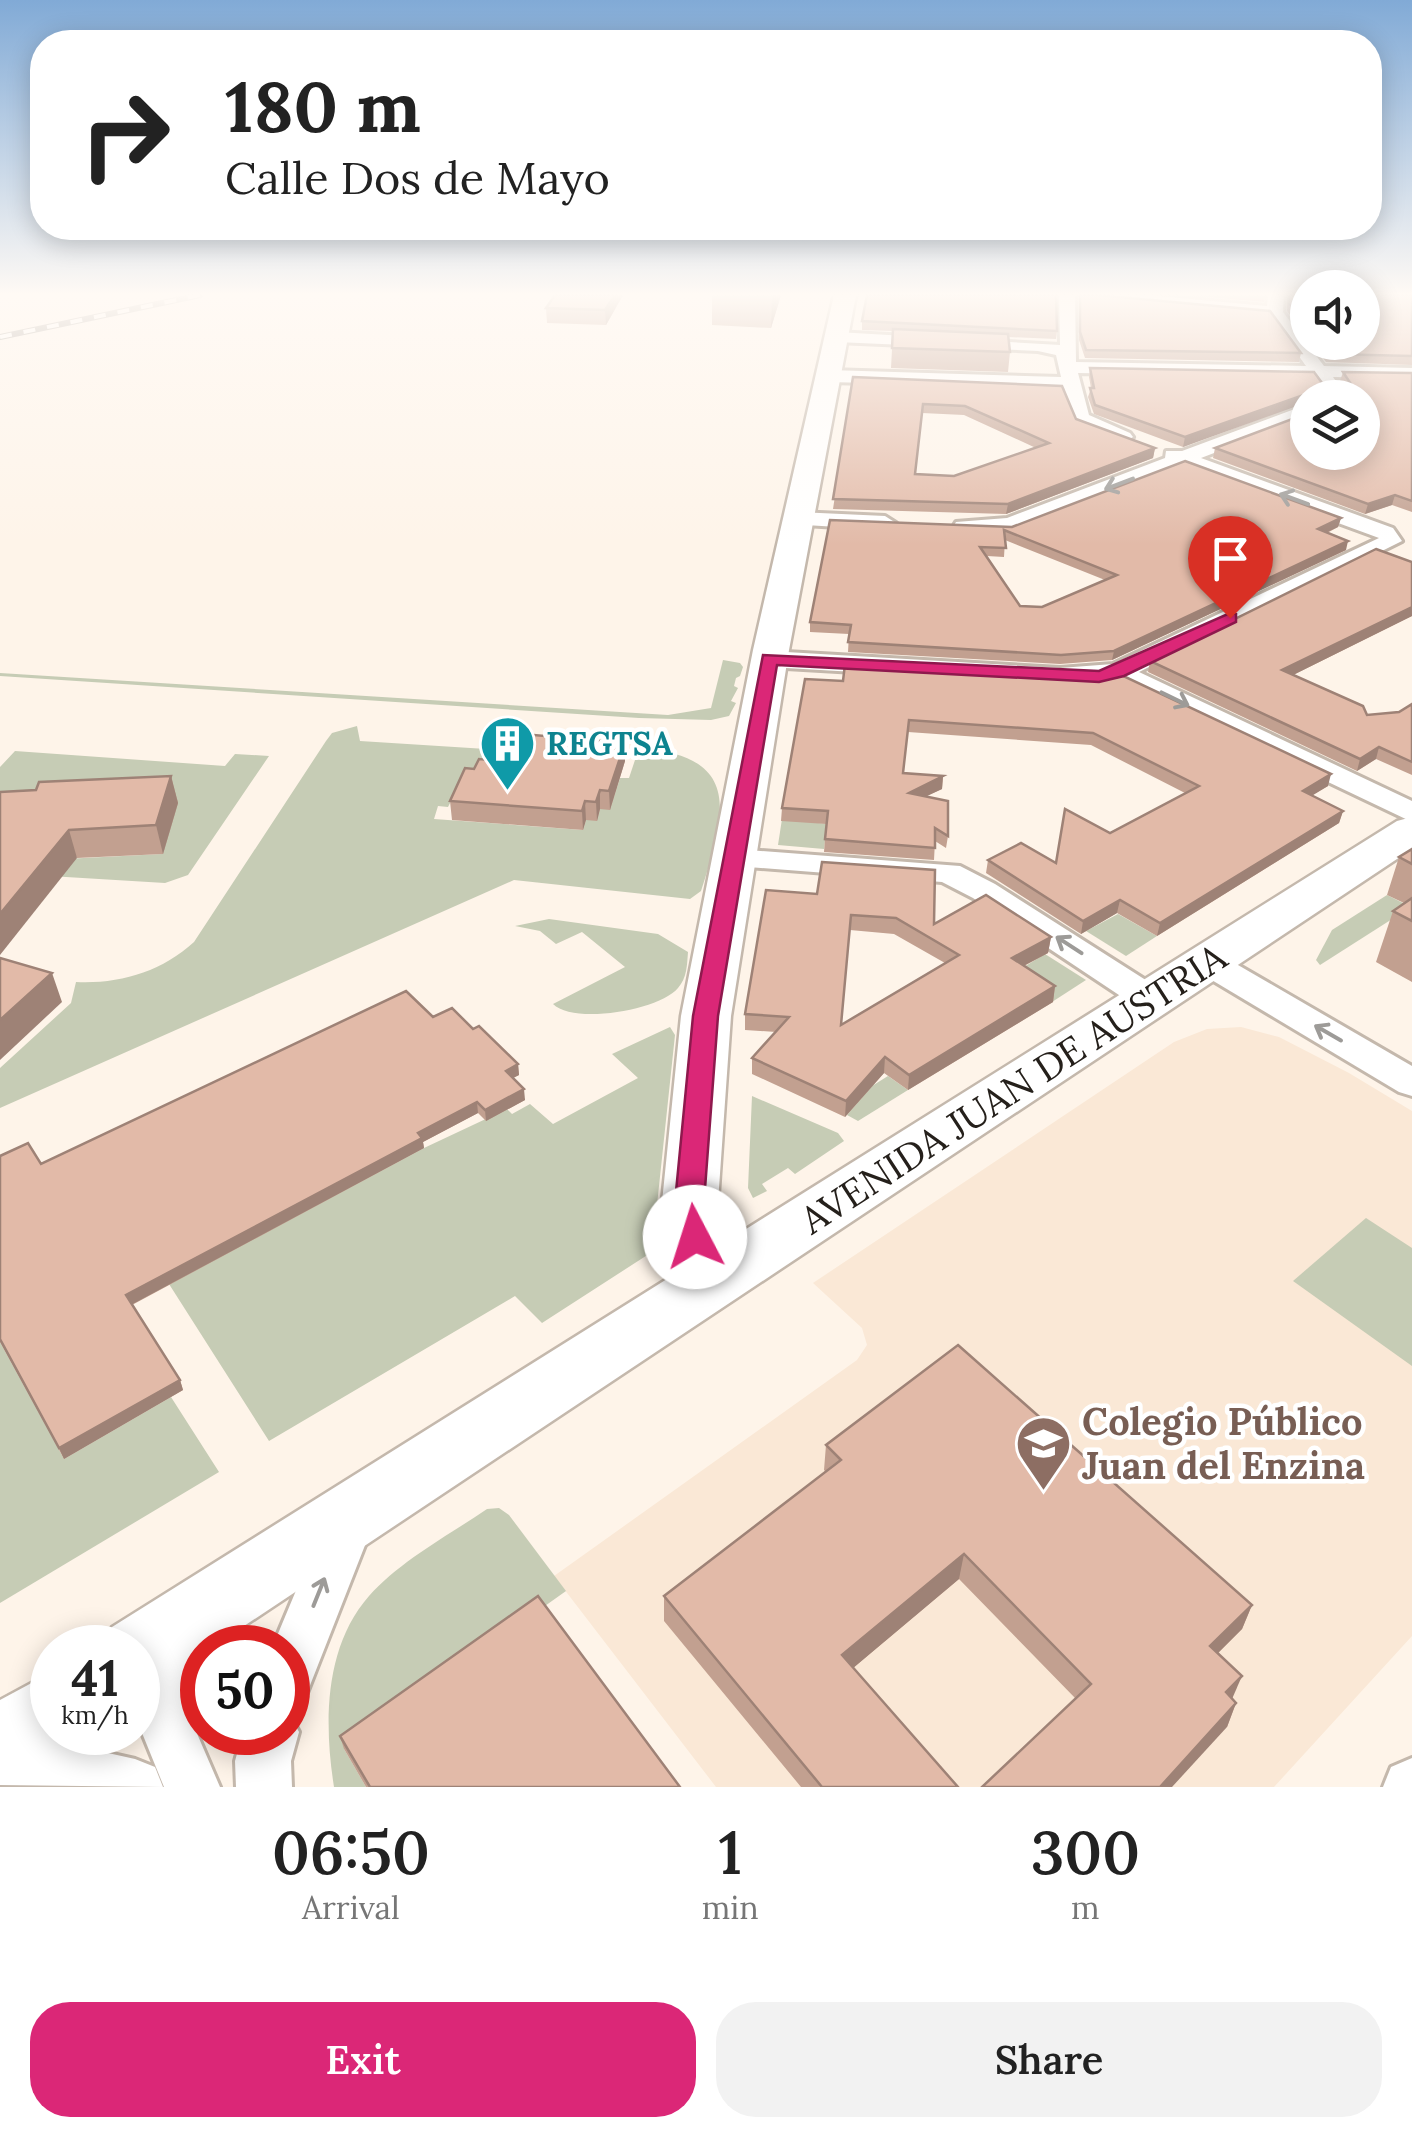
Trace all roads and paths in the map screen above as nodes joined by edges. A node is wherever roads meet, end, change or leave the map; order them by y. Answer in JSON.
{"nodes":[{"id":1,"x":828,"y":378,"type":"edge"},
{"id":2,"x":1070,"y":378,"type":"edge"},
{"id":3,"x":1290,"y":417,"type":"edge"},
{"id":4,"x":1184,"y":459,"type":"junction"},
{"id":5,"x":798,"y":519,"type":"junction"},
{"id":6,"x":914,"y":524,"type":"edge"},
{"id":7,"x":950,"y":526,"type":"edge"},
{"id":8,"x":1405,"y":537,"type":"edge"},
{"id":9,"x":769,"y":659,"type":"junction"},
{"id":10,"x":1118,"y":672,"type":"junction"},
{"id":11,"x":1412,"y":813,"type":"edge"},
{"id":12,"x":1412,"y":830,"type":"edge"},
{"id":13,"x":734,"y":858,"type":"junction"},
{"id":14,"x":1206,"y":962,"type":"junction"},
{"id":15,"x":1150,"y":999,"type":"junction"},
{"id":16,"x":1412,"y":1083,"type":"edge"},
{"id":17,"x":717,"y":1277,"type":"junction"},
{"id":18,"x":354,"y":1512,"type":"junction"},
{"id":19,"x":308,"y":1625,"type":"edge"},
{"id":20,"x":167,"y":1657,"type":"edge"},
{"id":21,"x":30,"y":1725,"type":"edge"},
{"id":22,"x":0,"y":1746,"type":"edge"},
{"id":23,"x":0,"y":1757,"type":"edge"},
{"id":24,"x":135,"y":1787,"type":"edge"},
{"id":25,"x":192,"y":1787,"type":"edge"}],
"edges":[{"from":1,"to":5,"type":"main road"},
{"from":2,"to":4,"type":"street"},
{"from":3,"to":4,"type":"street"},
{"from":4,"to":7,"type":"street","one_way":true},
{"from":8,"to":4,"type":"street","one_way":true},
{"from":5,"to":6,"type":"street"},
{"from":5,"to":9,"type":"main road"},
{"from":8,"to":10,"type":"street"},
{"from":9,"to":10,"type":"street"},
{"from":9,"to":13,"type":"main road"},
{"from":10,"to":11,"type":"street","one_way":true},
{"from":12,"to":14,"type":"main road","name":"AVENIDA JUAN DE AUSTRIA"},
{"from":15,"to":13,"type":"street","one_way":true},
{"from":13,"to":17,"type":"main road"},
{"from":14,"to":15,"type":"main road","name":"AVENIDA JUAN DE AUSTRIA"},
{"from":16,"to":14,"type":"street","one_way":true},
{"from":15,"to":17,"type":"main road","name":"AVENIDA JUAN DE AUSTRIA"},
{"from":17,"to":18,"type":"main road","name":"AVENIDA JUAN DE AUSTRIA"},
{"from":19,"to":18,"type":"street","one_way":true},
{"from":18,"to":20,"type":"main road","name":"AVENIDA JUAN DE AUSTRIA"},
{"from":20,"to":25,"type":"street"},
{"from":21,"to":22,"type":"main road"},
{"from":23,"to":24,"type":"street"}]}
